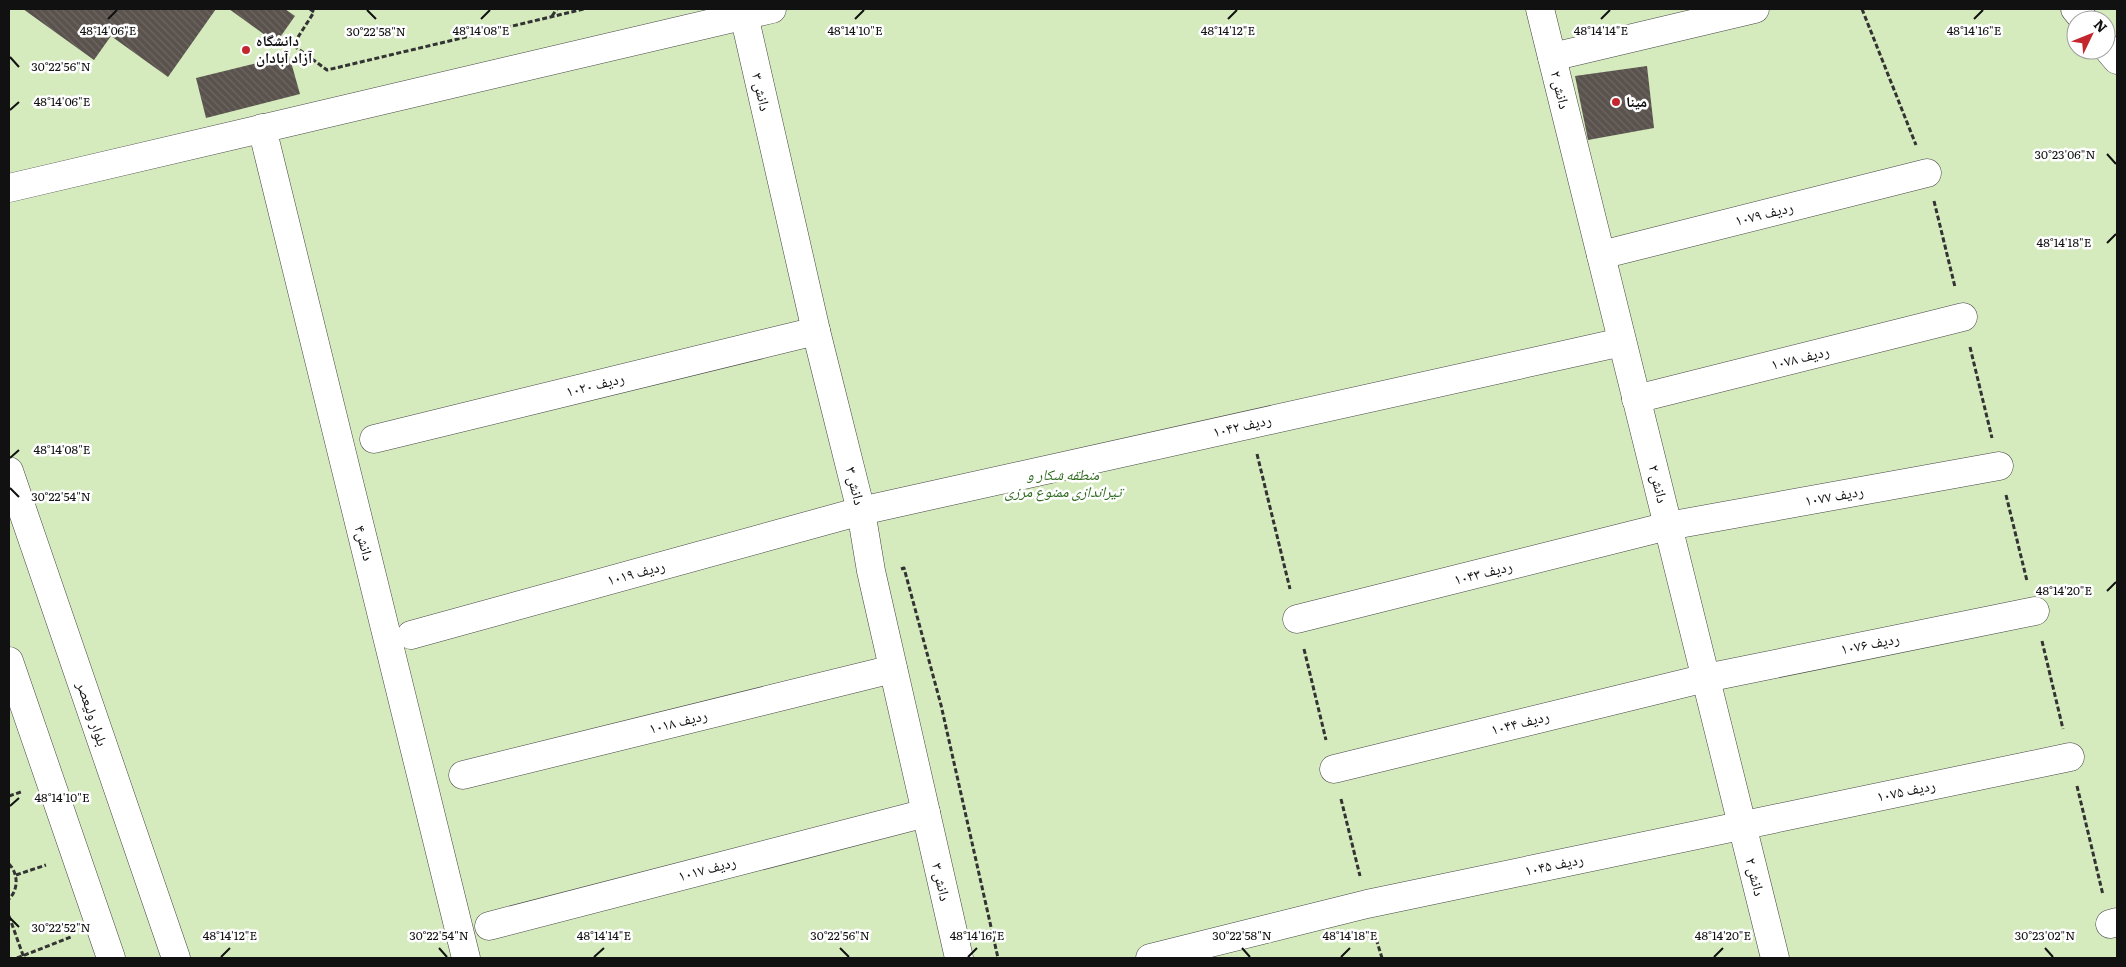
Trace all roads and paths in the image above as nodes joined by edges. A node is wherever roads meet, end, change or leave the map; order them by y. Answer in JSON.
{"nodes":[{"id":1,"x":310,"y":9,"type":"edge"},
{"id":2,"x":557,"y":9,"type":"edge"},
{"id":3,"x":584,"y":9,"type":"edge"},
{"id":4,"x":772,"y":9,"type":"edge"},
{"id":5,"x":1540,"y":9,"type":"edge"},
{"id":6,"x":1756,"y":9,"type":"edge"},
{"id":7,"x":744,"y":15,"type":"junction"},
{"id":8,"x":552,"y":16,"type":"junction"},
{"id":9,"x":1552,"y":57,"type":"junction"},
{"id":10,"x":262,"y":128,"type":"junction"},
{"id":11,"x":1928,"y":173,"type":"dead end"},
{"id":12,"x":9,"y":188,"type":"edge"},
{"id":13,"x":1601,"y":256,"type":"junction"},
{"id":14,"x":1963,"y":317,"type":"dead end"},
{"id":15,"x":816,"y":331,"type":"junction"},
{"id":16,"x":1622,"y":342,"type":"junction"},
{"id":17,"x":1636,"y":399,"type":"junction"},
{"id":18,"x":1250,"y":425,"type":"junction"},
{"id":19,"x":374,"y":439,"type":"dead end"},
{"id":20,"x":1999,"y":466,"type":"dead end"},
{"id":21,"x":9,"y":470,"type":"edge"},
{"id":22,"x":862,"y":511,"type":"junction"},
{"id":23,"x":1668,"y":526,"type":"junction"},
{"id":24,"x":871,"y":572,"type":"junction"},
{"id":25,"x":2035,"y":611,"type":"dead end"},
{"id":26,"x":1297,"y":620,"type":"junction"},
{"id":27,"x":411,"y":635,"type":"dead end"},
{"id":28,"x":9,"y":661,"type":"edge"},
{"id":29,"x":893,"y":669,"type":"junction"},
{"id":30,"x":1706,"y":678,"type":"junction"},
{"id":31,"x":2070,"y":757,"type":"dead end"},
{"id":32,"x":1334,"y":769,"type":"junction"},
{"id":33,"x":463,"y":775,"type":"dead end"},
{"id":34,"x":20,"y":792,"type":"dead end"},
{"id":35,"x":9,"y":796,"type":"edge"},
{"id":36,"x":926,"y":813,"type":"junction"},
{"id":37,"x":1742,"y":825,"type":"junction"},
{"id":38,"x":9,"y":864,"type":"edge"},
{"id":39,"x":46,"y":865,"type":"dead end"},
{"id":40,"x":16,"y":875,"type":"junction"},
{"id":41,"x":9,"y":899,"type":"edge"},
{"id":42,"x":1366,"y":904,"type":"junction"},
{"id":43,"x":9,"y":916,"type":"edge"},
{"id":44,"x":489,"y":926,"type":"dead end"},
{"id":45,"x":71,"y":938,"type":"dead end"},
{"id":46,"x":24,"y":957,"type":"edge"},
{"id":47,"x":17,"y":958,"type":"edge"},
{"id":48,"x":111,"y":958,"type":"edge"},
{"id":49,"x":176,"y":958,"type":"edge"},
{"id":50,"x":466,"y":958,"type":"edge"},
{"id":51,"x":959,"y":958,"type":"edge"},
{"id":52,"x":998,"y":958,"type":"edge"},
{"id":53,"x":1150,"y":958,"type":"edge"},
{"id":54,"x":1382,"y":958,"type":"edge"},
{"id":55,"x":1775,"y":958,"type":"edge"}],
"edges":[{"from":1,"to":8,"type":"path"},
{"from":2,"to":8,"type":"path"},
{"from":3,"to":8,"type":"path"},
{"from":4,"to":7,"type":"street"},
{"from":5,"to":9,"type":"street","name":"دانش ۲"},
{"from":6,"to":9,"type":"street"},
{"from":7,"to":10,"type":"street"},
{"from":7,"to":15,"type":"street","name":"دانش ۳"},
{"from":9,"to":13,"type":"street","name":"دانش ۲"},
{"from":10,"to":12,"type":"street"},
{"from":10,"to":50,"type":"street","name":"دانش۴"},
{"from":11,"to":13,"type":"street","name":"ردیف ۱۰۷۹"},
{"from":13,"to":16,"type":"street","name":"دانش ۲"},
{"from":14,"to":17,"type":"street","name":"ردیف ۱۰۷۸"},
{"from":15,"to":19,"type":"street","name":"ردیف ۱۰۲۰"},
{"from":15,"to":22,"type":"street","name":"دانش ۳"},
{"from":16,"to":17,"type":"street","name":"دانش ۲"},
{"from":16,"to":18,"type":"street","name":"ردیف ۱۰۴۲"},
{"from":17,"to":23,"type":"street","name":"دانش ۲"},
{"from":18,"to":22,"type":"street","name":"ردیف ۱۰۴۲"},
{"from":18,"to":26,"type":"path"},
{"from":20,"to":23,"type":"street","name":"ردیف ۱۰۷۷"},
{"from":21,"to":49,"type":"street","name":"بلوار ولیعصر"},
{"from":22,"to":24,"type":"street","name":"دانش ۳"},
{"from":22,"to":27,"type":"street","name":"ردیف ۱۰۱۹"},
{"from":23,"to":26,"type":"street","name":"ردیف ۱۰۴۳"},
{"from":23,"to":30,"type":"street","name":"دانش ۲"},
{"from":24,"to":29,"type":"street","name":"دانش ۳"},
{"from":24,"to":52,"type":"path"},
{"from":25,"to":30,"type":"street","name":"ردیف ۱۰۷۶"},
{"from":26,"to":32,"type":"path"},
{"from":28,"to":48,"type":"street"},
{"from":29,"to":33,"type":"street","name":"ردیف ۱۰۱۸"},
{"from":29,"to":36,"type":"street","name":"دانش ۳"},
{"from":30,"to":32,"type":"street","name":"ردیف ۱۰۴۴"},
{"from":30,"to":37,"type":"street","name":"دانش ۲"},
{"from":31,"to":37,"type":"street","name":"ردیف ۱۰۷۵"},
{"from":32,"to":42,"type":"path"},
{"from":34,"to":35,"type":"path"},
{"from":36,"to":44,"type":"street","name":"ردیف ۱۰۱۷"},
{"from":36,"to":51,"type":"street","name":"دانش ۳"},
{"from":37,"to":42,"type":"street","name":"ردیف ۱۰۴۵"},
{"from":37,"to":55,"type":"street","name":"دانش ۲"},
{"from":38,"to":40,"type":"path"},
{"from":39,"to":40,"type":"path"},
{"from":40,"to":41,"type":"path"},
{"from":42,"to":53,"type":"street","name":"ردیف ۱۰۴۵"},
{"from":42,"to":54,"type":"path"},
{"from":43,"to":46,"type":"path"},
{"from":45,"to":46,"type":"path"},
{"from":46,"to":47,"type":"path"}]}
